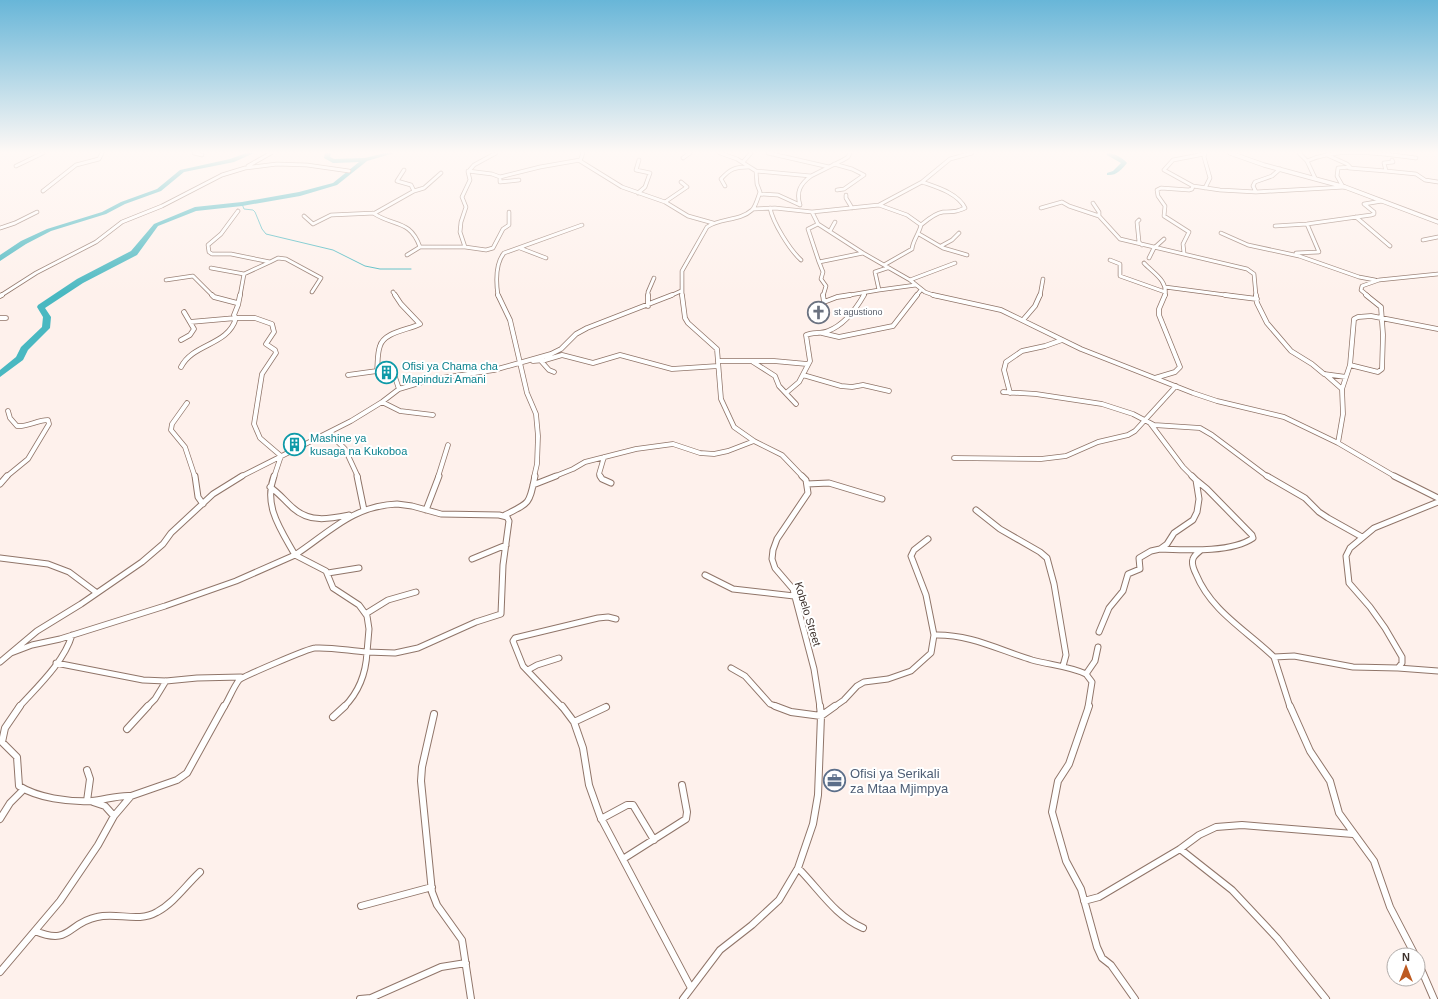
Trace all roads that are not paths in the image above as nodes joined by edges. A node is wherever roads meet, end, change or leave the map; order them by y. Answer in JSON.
{"nodes":[{"id":1,"x":174,"y":200,"type":"edge"},
{"id":2,"x":398,"y":200,"type":"edge"},
{"id":3,"x":463,"y":200,"type":"edge"},
{"id":4,"x":657,"y":200,"type":"edge"},
{"id":5,"x":668,"y":200,"type":"edge"},
{"id":6,"x":757,"y":200,"type":"edge"},
{"id":7,"x":788,"y":200,"type":"edge"},
{"id":8,"x":798,"y":200,"type":"edge"},
{"id":9,"x":847,"y":200,"type":"edge"},
{"id":10,"x":888,"y":200,"type":"edge"},
{"id":11,"x":958,"y":200,"type":"edge"},
{"id":12,"x":1160,"y":200,"type":"edge"},
{"id":13,"x":1379,"y":200,"type":"edge"},
{"id":14,"x":1382,"y":201,"type":"junction"},
{"id":15,"x":665,"y":202,"type":"junction"},
{"id":16,"x":1093,"y":204,"type":"dead end"},
{"id":17,"x":800,"y":205,"type":"junction"},
{"id":18,"x":879,"y":205,"type":"junction"},
{"id":19,"x":770,"y":208,"type":"junction"},
{"id":20,"x":852,"y":208,"type":"junction"},
{"id":21,"x":1041,"y":208,"type":"dead end"},
{"id":22,"x":753,"y":209,"type":"junction"},
{"id":23,"x":804,"y":210,"type":"junction"},
{"id":24,"x":37,"y":212,"type":"dead end"},
{"id":25,"x":238,"y":212,"type":"dead end"},
{"id":26,"x":509,"y":212,"type":"dead end"},
{"id":27,"x":812,"y":212,"type":"junction"},
{"id":28,"x":373,"y":213,"type":"junction"},
{"id":29,"x":304,"y":216,"type":"dead end"},
{"id":30,"x":1100,"y":216,"type":"junction"},
{"id":31,"x":1356,"y":217,"type":"junction"},
{"id":32,"x":1139,"y":220,"type":"dead end"},
{"id":33,"x":835,"y":222,"type":"dead end"},
{"id":34,"x":1438,"y":222,"type":"edge"},
{"id":35,"x":713,"y":223,"type":"junction"},
{"id":36,"x":818,"y":224,"type":"junction"},
{"id":37,"x":1307,"y":224,"type":"junction"},
{"id":38,"x":582,"y":225,"type":"dead end"},
{"id":39,"x":921,"y":225,"type":"junction"},
{"id":40,"x":1275,"y":226,"type":"dead end"},
{"id":41,"x":0,"y":228,"type":"edge"},
{"id":42,"x":830,"y":231,"type":"junction"},
{"id":43,"x":959,"y":233,"type":"dead end"},
{"id":44,"x":919,"y":234,"type":"junction"},
{"id":45,"x":1221,"y":234,"type":"dead end"},
{"id":46,"x":1438,"y":237,"type":"edge"},
{"id":47,"x":1164,"y":239,"type":"dead end"},
{"id":48,"x":1423,"y":240,"type":"dead end"},
{"id":49,"x":1142,"y":245,"type":"junction"},
{"id":50,"x":465,"y":246,"type":"junction"},
{"id":51,"x":941,"y":246,"type":"junction"},
{"id":52,"x":1390,"y":246,"type":"dead end"},
{"id":53,"x":420,"y":247,"type":"junction"},
{"id":54,"x":520,"y":248,"type":"junction"},
{"id":55,"x":1154,"y":248,"type":"junction"},
{"id":56,"x":1284,"y":252,"type":"junction"},
{"id":57,"x":863,"y":253,"type":"junction"},
{"id":58,"x":1184,"y":253,"type":"junction"},
{"id":59,"x":407,"y":255,"type":"dead end"},
{"id":60,"x":967,"y":255,"type":"dead end"},
{"id":61,"x":546,"y":258,"type":"dead end"},
{"id":62,"x":1149,"y":258,"type":"dead end"},
{"id":63,"x":801,"y":260,"type":"dead end"},
{"id":64,"x":1110,"y":260,"type":"dead end"},
{"id":65,"x":270,"y":262,"type":"junction"},
{"id":66,"x":819,"y":262,"type":"junction"},
{"id":67,"x":955,"y":263,"type":"dead end"},
{"id":68,"x":1144,"y":263,"type":"dead end"},
{"id":69,"x":886,"y":267,"type":"junction"},
{"id":70,"x":211,"y":268,"type":"dead end"},
{"id":71,"x":939,"y":270,"type":"junction"},
{"id":72,"x":946,"y":273,"type":"dead end"},
{"id":73,"x":244,"y":274,"type":"junction"},
{"id":74,"x":1438,"y":274,"type":"edge"},
{"id":75,"x":654,"y":278,"type":"dead end"},
{"id":76,"x":1043,"y":279,"type":"dead end"},
{"id":77,"x":166,"y":280,"type":"dead end"},
{"id":78,"x":910,"y":280,"type":"junction"},
{"id":79,"x":1377,"y":281,"type":"junction"},
{"id":80,"x":904,"y":287,"type":"junction"},
{"id":81,"x":918,"y":287,"type":"junction"},
{"id":82,"x":1165,"y":287,"type":"junction"},
{"id":83,"x":879,"y":290,"type":"junction"},
{"id":84,"x":681,"y":291,"type":"junction"},
{"id":85,"x":312,"y":292,"type":"dead end"},
{"id":86,"x":393,"y":292,"type":"dead end"},
{"id":87,"x":1165,"y":292,"type":"junction"},
{"id":88,"x":865,"y":293,"type":"junction"},
{"id":89,"x":0,"y":296,"type":"edge"},
{"id":90,"x":1257,"y":299,"type":"junction"},
{"id":91,"x":238,"y":305,"type":"junction"},
{"id":92,"x":648,"y":306,"type":"junction"},
{"id":93,"x":184,"y":312,"type":"dead end"},
{"id":94,"x":1381,"y":317,"type":"junction"},
{"id":95,"x":0,"y":318,"type":"edge"},
{"id":96,"x":6,"y":318,"type":"dead end"},
{"id":97,"x":236,"y":318,"type":"junction"},
{"id":98,"x":1024,"y":320,"type":"junction"},
{"id":99,"x":190,"y":322,"type":"junction"},
{"id":100,"x":1438,"y":329,"type":"edge"},
{"id":101,"x":821,"y":332,"type":"junction"},
{"id":102,"x":181,"y":340,"type":"dead end"},
{"id":103,"x":1062,"y":340,"type":"junction"},
{"id":104,"x":540,"y":361,"type":"junction"},
{"id":105,"x":752,"y":361,"type":"junction"},
{"id":106,"x":522,"y":363,"type":"junction"},
{"id":107,"x":718,"y":363,"type":"junction"},
{"id":108,"x":807,"y":364,"type":"junction"},
{"id":109,"x":1350,"y":365,"type":"junction"},
{"id":110,"x":181,"y":366,"type":"dead end"},
{"id":111,"x":377,"y":371,"type":"junction"},
{"id":112,"x":554,"y":372,"type":"dead end"},
{"id":113,"x":1324,"y":374,"type":"junction"},
{"id":114,"x":348,"y":375,"type":"dead end"},
{"id":115,"x":803,"y":376,"type":"junction"},
{"id":116,"x":1346,"y":377,"type":"junction"},
{"id":117,"x":1155,"y":378,"type":"junction"},
{"id":118,"x":1176,"y":386,"type":"junction"},
{"id":119,"x":1342,"y":388,"type":"junction"},
{"id":120,"x":399,"y":389,"type":"junction"},
{"id":121,"x":889,"y":391,"type":"dead end"},
{"id":122,"x":1003,"y":392,"type":"dead end"},
{"id":123,"x":786,"y":393,"type":"junction"},
{"id":124,"x":1010,"y":393,"type":"junction"},
{"id":125,"x":382,"y":402,"type":"junction"},
{"id":126,"x":187,"y":403,"type":"dead end"},
{"id":127,"x":796,"y":404,"type":"dead end"},
{"id":128,"x":8,"y":410,"type":"dead end"},
{"id":129,"x":433,"y":415,"type":"dead end"},
{"id":130,"x":1145,"y":420,"type":"junction"},
{"id":131,"x":1150,"y":423,"type":"junction"},
{"id":132,"x":329,"y":433,"type":"junction"},
{"id":133,"x":754,"y":441,"type":"junction"},
{"id":134,"x":1338,"y":443,"type":"junction"},
{"id":135,"x":448,"y":445,"type":"dead end"},
{"id":136,"x":281,"y":456,"type":"junction"},
{"id":137,"x":604,"y":457,"type":"junction"},
{"id":138,"x":954,"y":458,"type":"dead end"},
{"id":139,"x":1196,"y":480,"type":"junction"},
{"id":140,"x":611,"y":483,"type":"dead end"},
{"id":141,"x":0,"y":484,"type":"edge"},
{"id":142,"x":807,"y":484,"type":"junction"},
{"id":143,"x":533,"y":485,"type":"junction"},
{"id":144,"x":270,"y":487,"type":"junction"},
{"id":145,"x":1438,"y":498,"type":"edge"},
{"id":146,"x":882,"y":499,"type":"dead end"},
{"id":147,"x":1438,"y":502,"type":"edge"},
{"id":148,"x":202,"y":504,"type":"junction"},
{"id":149,"x":364,"y":510,"type":"junction"},
{"id":150,"x":426,"y":510,"type":"junction"},
{"id":151,"x":976,"y":510,"type":"dead end"},
{"id":152,"x":352,"y":515,"type":"junction"},
{"id":153,"x":505,"y":515,"type":"junction"},
{"id":154,"x":1362,"y":537,"type":"junction"},
{"id":155,"x":928,"y":539,"type":"dead end"},
{"id":156,"x":506,"y":545,"type":"junction"},
{"id":157,"x":1160,"y":549,"type":"junction"},
{"id":158,"x":1201,"y":550,"type":"junction"},
{"id":159,"x":295,"y":555,"type":"junction"},
{"id":160,"x":0,"y":558,"type":"edge"},
{"id":161,"x":472,"y":559,"type":"dead end"},
{"id":162,"x":359,"y":568,"type":"dead end"},
{"id":163,"x":328,"y":574,"type":"junction"},
{"id":164,"x":705,"y":575,"type":"dead end"},
{"id":165,"x":416,"y":592,"type":"dead end"},
{"id":166,"x":97,"y":593,"type":"junction"},
{"id":167,"x":794,"y":596,"type":"junction"},
{"id":168,"x":367,"y":613,"type":"junction"},
{"id":169,"x":616,"y":619,"type":"dead end"},
{"id":170,"x":1099,"y":632,"type":"dead end"},
{"id":171,"x":72,"y":636,"type":"junction"},
{"id":172,"x":934,"y":636,"type":"junction"},
{"id":173,"x":1098,"y":647,"type":"dead end"},
{"id":174,"x":367,"y":652,"type":"junction"},
{"id":175,"x":11,"y":653,"type":"junction"},
{"id":176,"x":559,"y":658,"type":"dead end"},
{"id":177,"x":1274,"y":658,"type":"junction"},
{"id":178,"x":0,"y":662,"type":"edge"},
{"id":179,"x":56,"y":663,"type":"junction"},
{"id":180,"x":1063,"y":666,"type":"junction"},
{"id":181,"x":731,"y":668,"type":"dead end"},
{"id":182,"x":1398,"y":668,"type":"junction"},
{"id":183,"x":528,"y":670,"type":"junction"},
{"id":184,"x":1438,"y":671,"type":"edge"},
{"id":185,"x":1086,"y":674,"type":"junction"},
{"id":186,"x":244,"y":676,"type":"junction"},
{"id":187,"x":166,"y":681,"type":"junction"},
{"id":188,"x":606,"y":707,"type":"dead end"},
{"id":189,"x":434,"y":714,"type":"dead end"},
{"id":190,"x":821,"y":716,"type":"junction"},
{"id":191,"x":333,"y":717,"type":"dead end"},
{"id":192,"x":574,"y":722,"type":"junction"},
{"id":193,"x":127,"y":729,"type":"dead end"},
{"id":194,"x":1,"y":739,"type":"edge"},
{"id":195,"x":87,"y":770,"type":"dead end"},
{"id":196,"x":682,"y":785,"type":"dead end"},
{"id":197,"x":23,"y":790,"type":"junction"},
{"id":198,"x":131,"y":796,"type":"junction"},
{"id":199,"x":89,"y":801,"type":"junction"},
{"id":200,"x":114,"y":816,"type":"junction"},
{"id":201,"x":0,"y":819,"type":"edge"},
{"id":202,"x":601,"y":819,"type":"junction"},
{"id":203,"x":1353,"y":834,"type":"junction"},
{"id":204,"x":654,"y":840,"type":"junction"},
{"id":205,"x":1180,"y":849,"type":"junction"},
{"id":206,"x":623,"y":859,"type":"junction"},
{"id":207,"x":798,"y":868,"type":"junction"},
{"id":208,"x":200,"y":872,"type":"dead end"},
{"id":209,"x":432,"y":887,"type":"junction"},
{"id":210,"x":1084,"y":901,"type":"junction"},
{"id":211,"x":361,"y":906,"type":"dead end"},
{"id":212,"x":863,"y":928,"type":"dead end"},
{"id":213,"x":35,"y":931,"type":"junction"},
{"id":214,"x":1411,"y":947,"type":"edge"},
{"id":215,"x":466,"y":963,"type":"junction"},
{"id":216,"x":0,"y":972,"type":"edge"},
{"id":217,"x":1426,"y":980,"type":"edge"},
{"id":218,"x":691,"y":988,"type":"junction"},
{"id":219,"x":361,"y":999,"type":"edge"},
{"id":220,"x":471,"y":999,"type":"edge"},
{"id":221,"x":683,"y":999,"type":"edge"},
{"id":222,"x":1135,"y":999,"type":"edge"},
{"id":223,"x":1326,"y":999,"type":"edge"},
{"id":224,"x":1434,"y":999,"type":"edge"}],
"edges":[{"from":1,"to":89,"type":"street"},
{"from":2,"to":28,"type":"street"},
{"from":3,"to":50,"type":"street"},
{"from":4,"to":15,"type":"street"},
{"from":5,"to":15,"type":"street"},
{"from":6,"to":22,"type":"street"},
{"from":7,"to":17,"type":"street"},
{"from":8,"to":17,"type":"street"},
{"from":9,"to":20,"type":"street"},
{"from":10,"to":18,"type":"street"},
{"from":11,"to":39,"type":"street"},
{"from":12,"to":58,"type":"street"},
{"from":13,"to":14,"type":"street"},
{"from":14,"to":31,"type":"street"},
{"from":14,"to":34,"type":"street"},
{"from":15,"to":35,"type":"street"},
{"from":16,"to":30,"type":"street"},
{"from":17,"to":23,"type":"street"},
{"from":18,"to":20,"type":"street"},
{"from":18,"to":39,"type":"street"},
{"from":19,"to":22,"type":"street"},
{"from":19,"to":23,"type":"street"},
{"from":19,"to":63,"type":"street"},
{"from":20,"to":27,"type":"street"},
{"from":21,"to":30,"type":"street"},
{"from":22,"to":35,"type":"street"},
{"from":23,"to":27,"type":"street"},
{"from":24,"to":41,"type":"street"},
{"from":25,"to":65,"type":"street"},
{"from":26,"to":50,"type":"street"},
{"from":27,"to":36,"type":"street"},
{"from":28,"to":29,"type":"street"},
{"from":28,"to":53,"type":"street"},
{"from":30,"to":49,"type":"street"},
{"from":31,"to":37,"type":"street"},
{"from":31,"to":52,"type":"street"},
{"from":32,"to":49,"type":"street"},
{"from":33,"to":42,"type":"street"},
{"from":35,"to":84,"type":"street"},
{"from":36,"to":42,"type":"street"},
{"from":36,"to":66,"type":"street"},
{"from":37,"to":40,"type":"street"},
{"from":37,"to":56,"type":"street"},
{"from":38,"to":54,"type":"street"},
{"from":39,"to":44,"type":"street"},
{"from":42,"to":57,"type":"street"},
{"from":43,"to":51,"type":"street"},
{"from":44,"to":51,"type":"street"},
{"from":44,"to":69,"type":"street"},
{"from":45,"to":56,"type":"street"},
{"from":46,"to":48,"type":"street"},
{"from":47,"to":55,"type":"street"},
{"from":49,"to":55,"type":"street"},
{"from":50,"to":53,"type":"street"},
{"from":51,"to":60,"type":"street"},
{"from":53,"to":59,"type":"street"},
{"from":54,"to":61,"type":"street"},
{"from":54,"to":106,"type":"street"},
{"from":55,"to":58,"type":"street"},
{"from":55,"to":62,"type":"street"},
{"from":56,"to":79,"type":"street"},
{"from":57,"to":66,"type":"street"},
{"from":57,"to":69,"type":"street"},
{"from":58,"to":90,"type":"street"},
{"from":64,"to":87,"type":"street"},
{"from":65,"to":73,"type":"street"},
{"from":65,"to":85,"type":"street"},
{"from":66,"to":88,"type":"street"},
{"from":67,"to":71,"type":"street"},
{"from":68,"to":82,"type":"street"},
{"from":69,"to":78,"type":"street"},
{"from":69,"to":83,"type":"street"},
{"from":70,"to":73,"type":"street"},
{"from":71,"to":72,"type":"street"},
{"from":71,"to":78,"type":"street"},
{"from":73,"to":91,"type":"street"},
{"from":74,"to":79,"type":"street"},
{"from":75,"to":92,"type":"street"},
{"from":76,"to":98,"type":"street"},
{"from":77,"to":91,"type":"street"},
{"from":78,"to":81,"type":"street"},
{"from":79,"to":94,"type":"street"},
{"from":80,"to":81,"type":"street"},
{"from":80,"to":81,"type":"street"},
{"from":80,"to":83,"type":"street"},
{"from":81,"to":98,"type":"street"},
{"from":81,"to":101,"type":"street"},
{"from":82,"to":87,"type":"street"},
{"from":82,"to":90,"type":"street"},
{"from":83,"to":88,"type":"street"},
{"from":84,"to":92,"type":"street"},
{"from":84,"to":107,"type":"street"},
{"from":86,"to":111,"type":"street"},
{"from":87,"to":117,"type":"street"},
{"from":88,"to":101,"type":"street"},
{"from":90,"to":113,"type":"street"},
{"from":91,"to":97,"type":"street"},
{"from":92,"to":106,"type":"street"},
{"from":93,"to":99,"type":"street"},
{"from":94,"to":100,"type":"street"},
{"from":94,"to":109,"type":"street"},
{"from":94,"to":109,"type":"street"},
{"from":95,"to":96,"type":"street"},
{"from":97,"to":99,"type":"street"},
{"from":97,"to":110,"type":"street"},
{"from":97,"to":136,"type":"street"},
{"from":98,"to":103,"type":"street"},
{"from":99,"to":102,"type":"street"},
{"from":101,"to":108,"type":"street"},
{"from":103,"to":117,"type":"street"},
{"from":103,"to":124,"type":"street"},
{"from":104,"to":106,"type":"street"},
{"from":104,"to":107,"type":"street"},
{"from":104,"to":112,"type":"street"},
{"from":105,"to":107,"type":"street"},
{"from":105,"to":108,"type":"street"},
{"from":105,"to":123,"type":"street"},
{"from":106,"to":120,"type":"street"},
{"from":106,"to":143,"type":"street"},
{"from":107,"to":133,"type":"street"},
{"from":108,"to":115,"type":"street"},
{"from":109,"to":116,"type":"street"},
{"from":111,"to":114,"type":"street"},
{"from":111,"to":120,"type":"street"},
{"from":113,"to":116,"type":"street"},
{"from":113,"to":119,"type":"street"},
{"from":115,"to":121,"type":"street"},
{"from":115,"to":123,"type":"street"},
{"from":116,"to":119,"type":"street"},
{"from":117,"to":118,"type":"street"},
{"from":118,"to":130,"type":"street"},
{"from":118,"to":134,"type":"street"},
{"from":119,"to":134,"type":"street"},
{"from":120,"to":125,"type":"street"},
{"from":122,"to":124,"type":"street"},
{"from":123,"to":127,"type":"street"},
{"from":124,"to":130,"type":"street"},
{"from":125,"to":129,"type":"street"},
{"from":125,"to":132,"type":"street"},
{"from":126,"to":148,"type":"street"},
{"from":128,"to":141,"type":"street"},
{"from":130,"to":131,"type":"street"},
{"from":130,"to":138,"type":"street"},
{"from":131,"to":139,"type":"street"},
{"from":131,"to":154,"type":"street"},
{"from":132,"to":136,"type":"street"},
{"from":132,"to":149,"type":"street"},
{"from":133,"to":137,"type":"street"},
{"from":133,"to":142,"type":"street"},
{"from":134,"to":145,"type":"street"},
{"from":135,"to":150,"type":"street"},
{"from":136,"to":144,"type":"street"},
{"from":136,"to":148,"type":"street"},
{"from":137,"to":140,"type":"street"},
{"from":137,"to":143,"type":"street"},
{"from":139,"to":157,"type":"street"},
{"from":139,"to":158,"type":"street"},
{"from":142,"to":146,"type":"street"},
{"from":142,"to":167,"type":"street","name":"Kobelo Street"},
{"from":143,"to":153,"type":"street"},
{"from":144,"to":152,"type":"street"},
{"from":144,"to":159,"type":"street"},
{"from":147,"to":154,"type":"street"},
{"from":148,"to":166,"type":"street"},
{"from":149,"to":150,"type":"street"},
{"from":149,"to":152,"type":"street"},
{"from":150,"to":153,"type":"street"},
{"from":151,"to":180,"type":"street"},
{"from":152,"to":159,"type":"street"},
{"from":153,"to":156,"type":"street"},
{"from":154,"to":182,"type":"street"},
{"from":155,"to":172,"type":"street"},
{"from":156,"to":161,"type":"street"},
{"from":156,"to":174,"type":"street"},
{"from":157,"to":158,"type":"street"},
{"from":157,"to":170,"type":"street"},
{"from":158,"to":177,"type":"street"},
{"from":159,"to":163,"type":"street"},
{"from":159,"to":171,"type":"street"},
{"from":160,"to":166,"type":"street"},
{"from":162,"to":163,"type":"street"},
{"from":163,"to":168,"type":"street"},
{"from":164,"to":167,"type":"street"},
{"from":165,"to":168,"type":"street"},
{"from":166,"to":175,"type":"street"},
{"from":167,"to":190,"type":"street","name":"Kobelo Street"},
{"from":168,"to":174,"type":"street"},
{"from":169,"to":183,"type":"street"},
{"from":171,"to":175,"type":"street"},
{"from":171,"to":179,"type":"street"},
{"from":172,"to":180,"type":"street"},
{"from":172,"to":190,"type":"street"},
{"from":173,"to":185,"type":"street"},
{"from":174,"to":186,"type":"street"},
{"from":174,"to":191,"type":"street"},
{"from":175,"to":178,"type":"street"},
{"from":176,"to":183,"type":"street"},
{"from":177,"to":182,"type":"street"},
{"from":177,"to":203,"type":"street"},
{"from":179,"to":187,"type":"street"},
{"from":179,"to":194,"type":"street"},
{"from":180,"to":185,"type":"street"},
{"from":181,"to":190,"type":"street"},
{"from":182,"to":184,"type":"street"},
{"from":183,"to":192,"type":"street"},
{"from":185,"to":210,"type":"street"},
{"from":186,"to":187,"type":"street"},
{"from":186,"to":198,"type":"street"},
{"from":187,"to":193,"type":"street"},
{"from":188,"to":192,"type":"street"},
{"from":189,"to":209,"type":"street"},
{"from":190,"to":207,"type":"street","name":"Kobelo Street"},
{"from":192,"to":202,"type":"street"},
{"from":194,"to":197,"type":"street"},
{"from":195,"to":199,"type":"street"},
{"from":196,"to":204,"type":"street"},
{"from":197,"to":199,"type":"street"},
{"from":197,"to":201,"type":"street"},
{"from":198,"to":199,"type":"street"},
{"from":198,"to":200,"type":"street"},
{"from":199,"to":200,"type":"street"},
{"from":200,"to":213,"type":"street"},
{"from":202,"to":204,"type":"street"},
{"from":202,"to":206,"type":"street"},
{"from":203,"to":205,"type":"street"},
{"from":203,"to":214,"type":"street"},
{"from":204,"to":206,"type":"street"},
{"from":205,"to":210,"type":"street"},
{"from":205,"to":223,"type":"street"},
{"from":206,"to":218,"type":"street"},
{"from":207,"to":212,"type":"street"},
{"from":207,"to":218,"type":"street","name":"Kobelo Street"},
{"from":208,"to":213,"type":"street"},
{"from":209,"to":211,"type":"street"},
{"from":209,"to":215,"type":"street"},
{"from":210,"to":222,"type":"street"},
{"from":213,"to":216,"type":"street"},
{"from":215,"to":219,"type":"street"},
{"from":215,"to":220,"type":"street"},
{"from":217,"to":224,"type":"street"},
{"from":218,"to":221,"type":"street","name":"Kobelo Street"}]}
